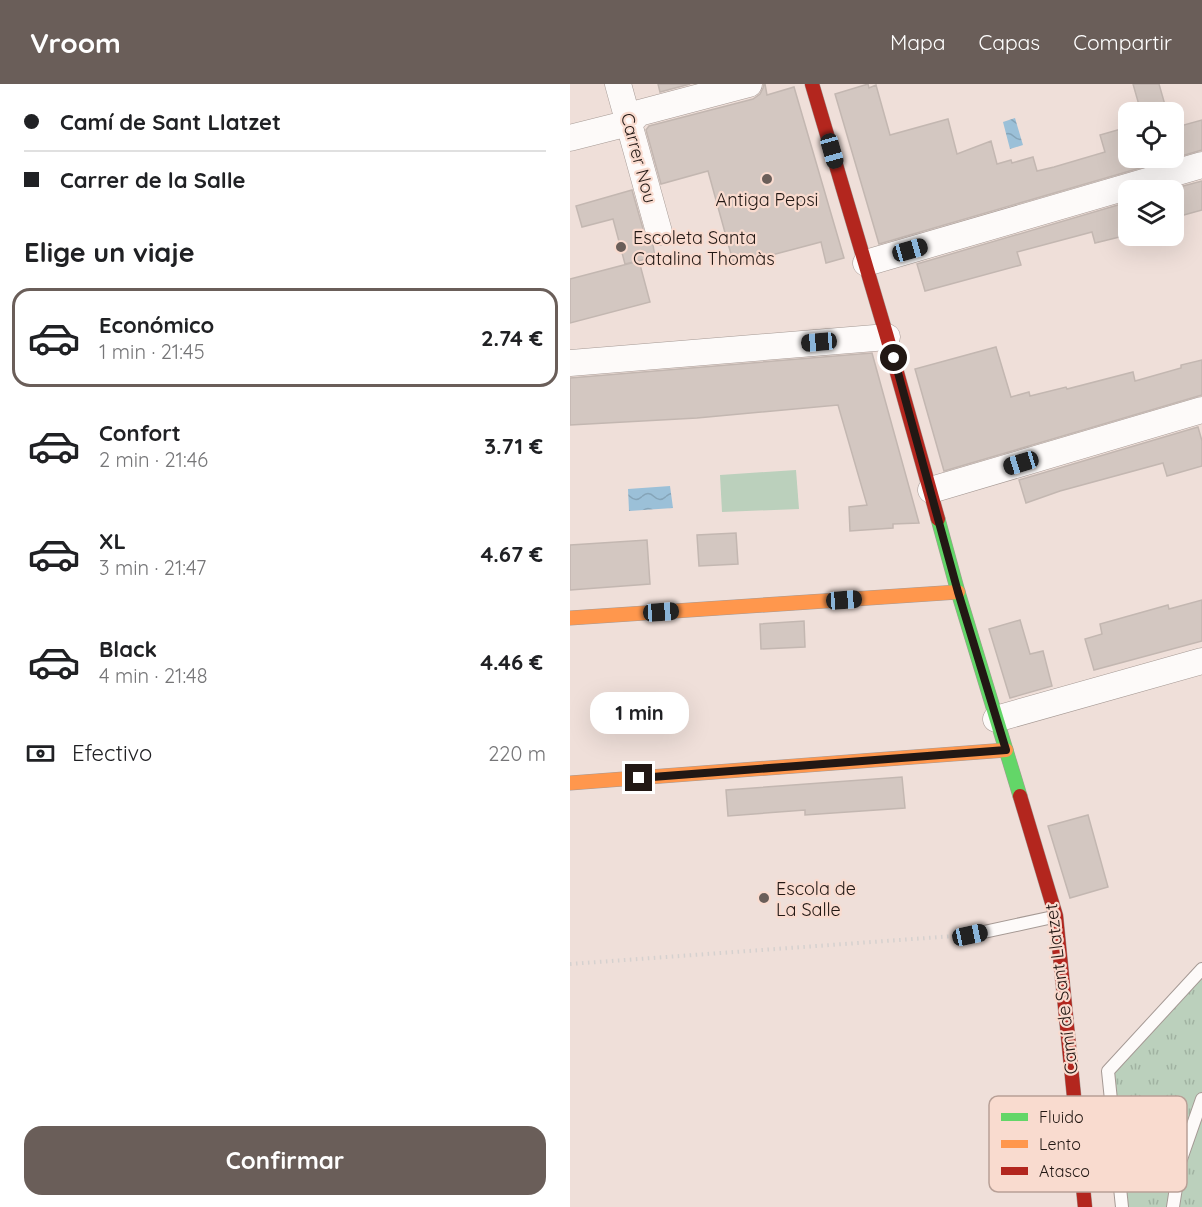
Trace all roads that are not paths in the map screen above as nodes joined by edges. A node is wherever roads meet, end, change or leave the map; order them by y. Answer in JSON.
{"nodes":[{"id":1,"x":618,"y":84,"type":"edge"},
{"id":2,"x":749,"y":84,"type":"edge"},
{"id":3,"x":812,"y":84,"type":"edge"},
{"id":4,"x":629,"y":123,"type":"junction"},
{"id":5,"x":570,"y":138,"type":"edge"},
{"id":6,"x":1202,"y":165,"type":"edge"},
{"id":7,"x":659,"y":232,"type":"dead end"},
{"id":8,"x":866,"y":263,"type":"junction"},
{"id":9,"x":887,"y":337,"type":"junction"},
{"id":10,"x":570,"y":363,"type":"edge"},
{"id":11,"x":1202,"y":410,"type":"edge"},
{"id":12,"x":931,"y":490,"type":"junction"},
{"id":13,"x":958,"y":592,"type":"junction"},
{"id":14,"x":570,"y":618,"type":"edge"},
{"id":15,"x":1202,"y":661,"type":"edge"},
{"id":16,"x":996,"y":718,"type":"junction"},
{"id":17,"x":1006,"y":750,"type":"junction"},
{"id":18,"x":570,"y":783,"type":"edge"},
{"id":19,"x":1056,"y":916,"type":"junction"},
{"id":20,"x":970,"y":935,"type":"road end"},
{"id":21,"x":1202,"y":969,"type":"edge"},
{"id":22,"x":1073,"y":1096,"type":"edge"},
{"id":23,"x":1111,"y":1096,"type":"edge"},
{"id":24,"x":1202,"y":1100,"type":"edge"},
{"id":25,"x":1187,"y":1142,"type":"edge"},
{"id":26,"x":1083,"y":1192,"type":"edge"},
{"id":27,"x":1120,"y":1192,"type":"edge"},
{"id":28,"x":1175,"y":1192,"type":"edge"},
{"id":29,"x":1084,"y":1207,"type":"edge"},
{"id":30,"x":1122,"y":1207,"type":"edge"},
{"id":31,"x":1173,"y":1207,"type":"edge"}],
"edges":[{"from":1,"to":4,"type":"street","name":"Carrer Nou"},
{"from":2,"to":4,"type":"street"},
{"from":3,"to":8,"type":"street","name":"Camí de Sant Llatzet"},
{"from":4,"to":5,"type":"street"},
{"from":4,"to":7,"type":"street","name":"Carrer Nou"},
{"from":6,"to":8,"type":"street"},
{"from":8,"to":9,"type":"street","name":"Camí de Sant Llatzet"},
{"from":9,"to":10,"type":"street"},
{"from":9,"to":12,"type":"street","name":"Camí de Sant Llatzet"},
{"from":11,"to":12,"type":"street"},
{"from":12,"to":13,"type":"street","name":"Camí de Sant Llatzet"},
{"from":13,"to":14,"type":"street"},
{"from":13,"to":16,"type":"street","name":"Camí de Sant Llatzet"},
{"from":15,"to":16,"type":"street"},
{"from":16,"to":17,"type":"street","name":"Camí de Sant Llatzet"},
{"from":17,"to":18,"type":"street"},
{"from":17,"to":19,"type":"street","name":"Camí de Sant Llatzet"},
{"from":19,"to":20,"type":"lane"},
{"from":19,"to":22,"type":"street","name":"Camí de Sant Llatzet"},
{"from":21,"to":23,"type":"lane"},
{"from":24,"to":25,"type":"lane"},
{"from":26,"to":29,"type":"street","name":"Camí de Sant Llatzet"},
{"from":27,"to":30,"type":"lane"},
{"from":28,"to":31,"type":"lane"}]}
